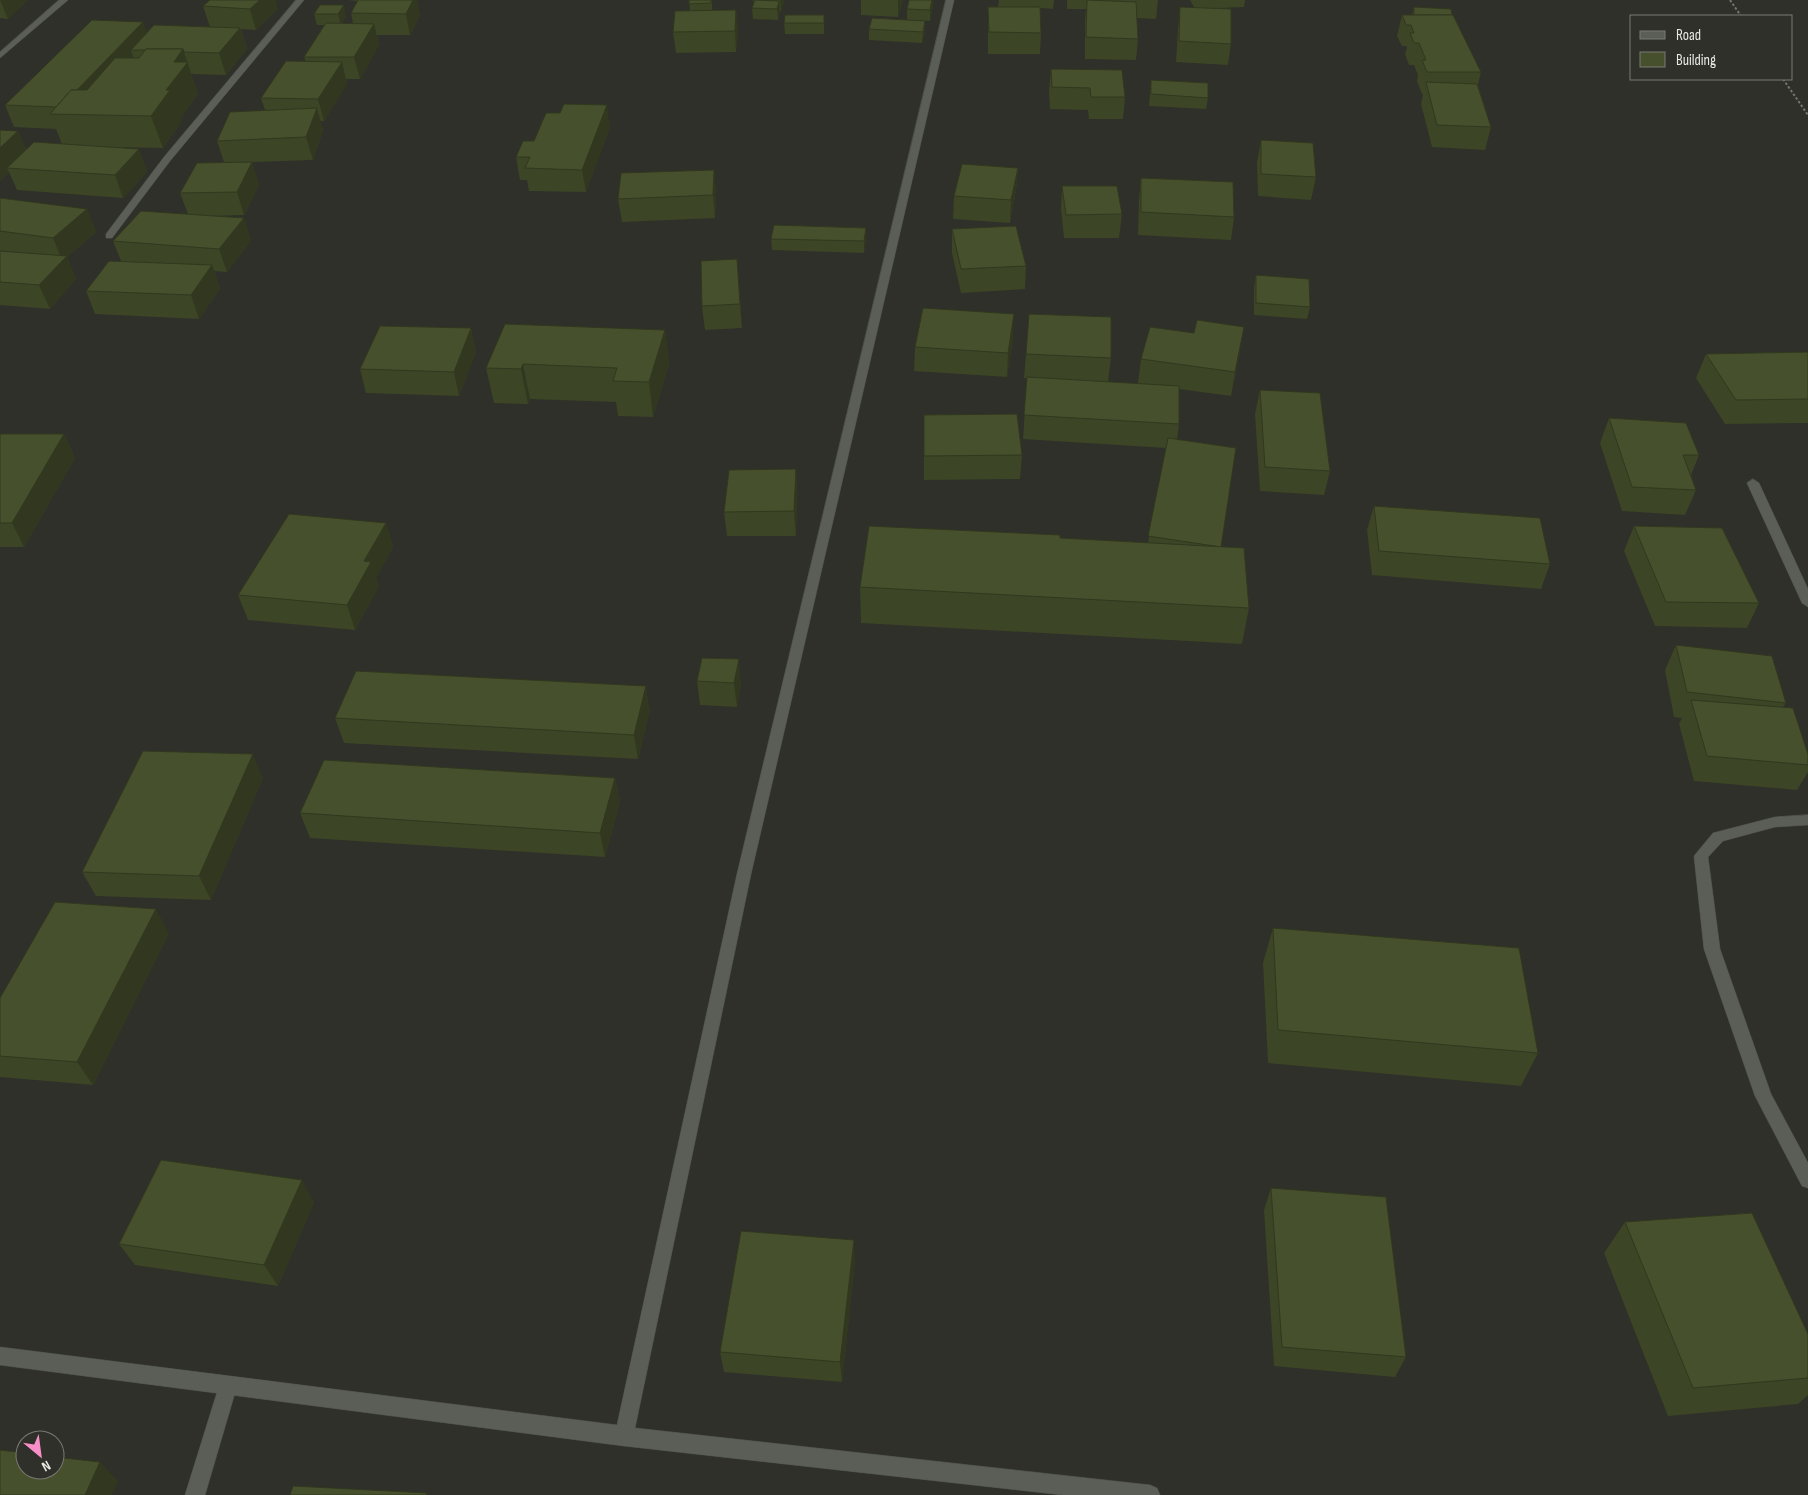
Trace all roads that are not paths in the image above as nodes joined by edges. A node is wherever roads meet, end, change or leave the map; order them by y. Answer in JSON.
{"nodes":[{"id":1,"x":64,"y":0,"type":"edge"},
{"id":2,"x":300,"y":0,"type":"edge"},
{"id":3,"x":950,"y":0,"type":"edge"},
{"id":4,"x":0,"y":56,"type":"edge"},
{"id":5,"x":110,"y":236,"type":"dead end"},
{"id":6,"x":1753,"y":483,"type":"dead end"},
{"id":7,"x":1808,"y":603,"type":"edge"},
{"id":8,"x":1808,"y":820,"type":"edge"},
{"id":9,"x":1808,"y":1180,"type":"edge"},
{"id":10,"x":0,"y":1356,"type":"edge"},
{"id":11,"x":228,"y":1386,"type":"junction"},
{"id":12,"x":624,"y":1436,"type":"junction"},
{"id":13,"x":194,"y":1495,"type":"edge"},
{"id":14,"x":1150,"y":1495,"type":"edge"}],
"edges":[{"from":1,"to":4,"type":"street"},
{"from":2,"to":5,"type":"street"},
{"from":3,"to":12,"type":"street"},
{"from":6,"to":7,"type":"street"},
{"from":8,"to":9,"type":"street"},
{"from":10,"to":11,"type":"street"},
{"from":11,"to":12,"type":"street"},
{"from":11,"to":13,"type":"street"},
{"from":12,"to":14,"type":"street"}]}
